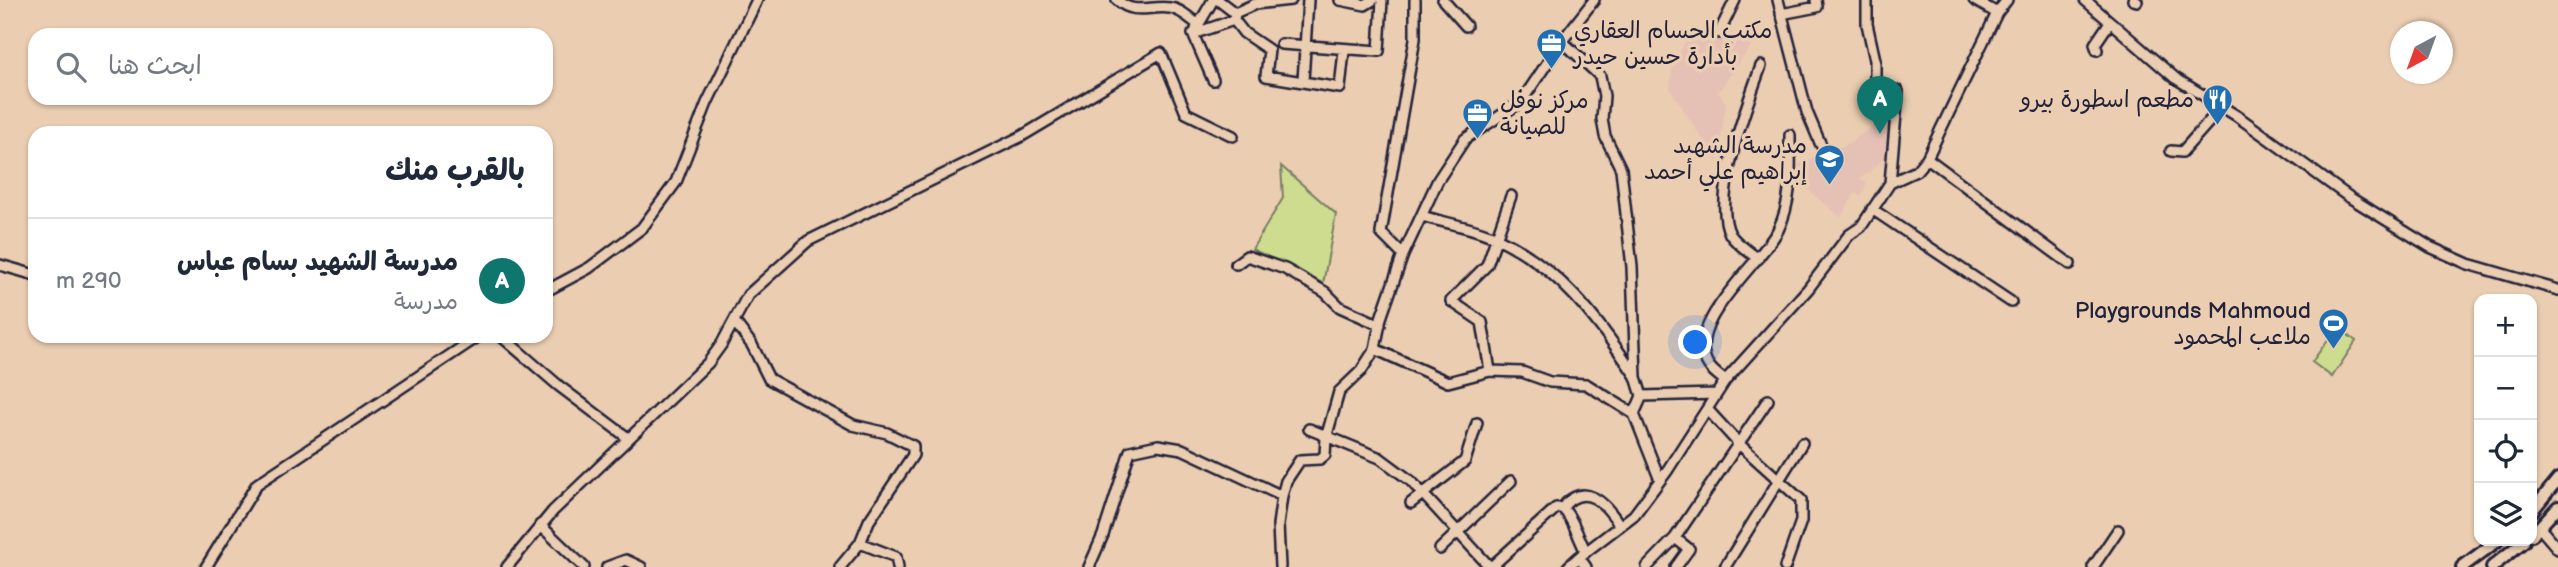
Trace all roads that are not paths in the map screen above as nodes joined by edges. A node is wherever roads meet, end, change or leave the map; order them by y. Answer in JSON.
{"nodes":[{"id":1,"x":757,"y":0,"type":"edge"},
{"id":2,"x":1117,"y":0,"type":"edge"},
{"id":3,"x":1216,"y":0,"type":"edge"},
{"id":4,"x":1291,"y":0,"type":"edge"},
{"id":5,"x":1308,"y":0,"type":"edge"},
{"id":6,"x":1340,"y":0,"type":"edge"},
{"id":7,"x":1373,"y":0,"type":"edge"},
{"id":8,"x":1382,"y":0,"type":"edge"},
{"id":9,"x":1416,"y":0,"type":"edge"},
{"id":10,"x":1443,"y":0,"type":"edge"},
{"id":11,"x":1594,"y":0,"type":"edge"},
{"id":12,"x":1735,"y":0,"type":"edge"},
{"id":13,"x":1778,"y":0,"type":"edge"},
{"id":14,"x":1816,"y":0,"type":"edge"},
{"id":15,"x":1867,"y":0,"type":"edge"},
{"id":16,"x":1974,"y":0,"type":"edge"},
{"id":17,"x":2007,"y":0,"type":"edge"},
{"id":18,"x":2085,"y":0,"type":"edge"},
{"id":19,"x":1997,"y":13,"type":"junction"},
{"id":20,"x":1782,"y":14,"type":"junction"},
{"id":21,"x":1234,"y":17,"type":"junction"},
{"id":22,"x":2110,"y":22,"type":"junction"},
{"id":23,"x":1466,"y":26,"type":"dead end"},
{"id":24,"x":1196,"y":29,"type":"junction"},
{"id":25,"x":1719,"y":33,"type":"dead end"},
{"id":26,"x":1562,"y":41,"type":"junction"},
{"id":27,"x":1281,"y":44,"type":"dead end"},
{"id":28,"x":1306,"y":47,"type":"junction"},
{"id":29,"x":2097,"y":50,"type":"dead end"},
{"id":30,"x":1343,"y":51,"type":"junction"},
{"id":31,"x":1761,"y":66,"type":"dead end"},
{"id":32,"x":1213,"y":80,"type":"dead end"},
{"id":33,"x":1303,"y":81,"type":"junction"},
{"id":34,"x":2222,"y":107,"type":"junction"},
{"id":35,"x":1233,"y":135,"type":"dead end"},
{"id":36,"x":1790,"y":135,"type":"dead end"},
{"id":37,"x":1821,"y":145,"type":"dead end"},
{"id":38,"x":2171,"y":151,"type":"dead end"},
{"id":39,"x":1927,"y":158,"type":"junction"},
{"id":40,"x":1890,"y":183,"type":"junction"},
{"id":41,"x":1511,"y":195,"type":"dead end"},
{"id":42,"x":1872,"y":209,"type":"junction"},
{"id":43,"x":1422,"y":216,"type":"junction"},
{"id":44,"x":1495,"y":237,"type":"junction"},
{"id":45,"x":1404,"y":255,"type":"junction"},
{"id":46,"x":1758,"y":259,"type":"junction"},
{"id":47,"x":1237,"y":264,"type":"dead end"},
{"id":48,"x":2070,"y":264,"type":"dead end"},
{"id":49,"x":0,"y":265,"type":"edge"},
{"id":50,"x":28,"y":273,"type":"edge"},
{"id":51,"x":553,"y":287,"type":"edge"},
{"id":52,"x":2558,"y":290,"type":"edge"},
{"id":53,"x":2011,"y":302,"type":"dead end"},
{"id":54,"x":734,"y":321,"type":"junction"},
{"id":55,"x":1380,"y":325,"type":"junction"},
{"id":56,"x":468,"y":343,"type":"edge"},
{"id":57,"x":508,"y":343,"type":"edge"},
{"id":58,"x":1375,"y":349,"type":"junction"},
{"id":59,"x":1490,"y":371,"type":"junction"},
{"id":60,"x":1636,"y":377,"type":"junction"},
{"id":61,"x":1725,"y":381,"type":"junction"},
{"id":62,"x":1716,"y":394,"type":"junction"},
{"id":63,"x":1642,"y":396,"type":"junction"},
{"id":64,"x":1768,"y":400,"type":"dead end"},
{"id":65,"x":1707,"y":408,"type":"junction"},
{"id":66,"x":1634,"y":414,"type":"junction"},
{"id":67,"x":1477,"y":423,"type":"dead end"},
{"id":68,"x":1309,"y":429,"type":"dead end"},
{"id":69,"x":628,"y":438,"type":"junction"},
{"id":70,"x":1326,"y":438,"type":"junction"},
{"id":71,"x":1802,"y":443,"type":"dead end"},
{"id":72,"x":1739,"y":444,"type":"junction"},
{"id":73,"x":1780,"y":478,"type":"junction"},
{"id":74,"x":2558,"y":479,"type":"edge"},
{"id":75,"x":1511,"y":481,"type":"dead end"},
{"id":76,"x":1660,"y":481,"type":"junction"},
{"id":77,"x":1423,"y":495,"type":"junction"},
{"id":78,"x":1282,"y":496,"type":"junction"},
{"id":79,"x":1411,"y":503,"type":"dead end"},
{"id":80,"x":2537,"y":505,"type":"edge"},
{"id":81,"x":1562,"y":508,"type":"junction"},
{"id":82,"x":2558,"y":508,"type":"edge"},
{"id":83,"x":540,"y":525,"type":"junction"},
{"id":84,"x":1620,"y":526,"type":"junction"},
{"id":85,"x":2118,"y":530,"type":"dead end"},
{"id":86,"x":2537,"y":530,"type":"edge"},
{"id":87,"x":2537,"y":532,"type":"edge"},
{"id":88,"x":1457,"y":534,"type":"junction"},
{"id":89,"x":1675,"y":538,"type":"junction"},
{"id":90,"x":860,"y":543,"type":"junction"},
{"id":91,"x":2490,"y":546,"type":"edge"},
{"id":92,"x":2518,"y":546,"type":"edge"},
{"id":93,"x":2558,"y":548,"type":"edge"},
{"id":94,"x":1440,"y":549,"type":"dead end"},
{"id":95,"x":1582,"y":554,"type":"junction"},
{"id":96,"x":206,"y":567,"type":"edge"},
{"id":97,"x":507,"y":567,"type":"edge"},
{"id":98,"x":584,"y":567,"type":"edge"},
{"id":99,"x":607,"y":567,"type":"edge"},
{"id":100,"x":641,"y":567,"type":"edge"},
{"id":101,"x":840,"y":567,"type":"edge"},
{"id":102,"x":898,"y":567,"type":"edge"},
{"id":103,"x":1089,"y":567,"type":"edge"},
{"id":104,"x":1280,"y":567,"type":"edge"},
{"id":105,"x":1490,"y":567,"type":"edge"},
{"id":106,"x":1568,"y":567,"type":"edge"},
{"id":107,"x":1586,"y":567,"type":"edge"},
{"id":108,"x":1647,"y":567,"type":"edge"},
{"id":109,"x":1676,"y":567,"type":"edge"},
{"id":110,"x":1725,"y":567,"type":"edge"},
{"id":111,"x":1786,"y":567,"type":"edge"},
{"id":112,"x":2093,"y":567,"type":"edge"},
{"id":113,"x":2462,"y":567,"type":"edge"},
{"id":114,"x":2491,"y":567,"type":"edge"}],
"edges":[{"from":1,"to":51,"type":"street"},
{"from":2,"to":24,"type":"street"},
{"from":3,"to":21,"type":"street"},
{"from":3,"to":24,"type":"street"},
{"from":4,"to":21,"type":"street"},
{"from":5,"to":28,"type":"street"},
{"from":6,"to":7,"type":"street"},
{"from":8,"to":30,"type":"street"},
{"from":9,"to":45,"type":"street"},
{"from":10,"to":23,"type":"street"},
{"from":11,"to":26,"type":"street"},
{"from":12,"to":25,"type":"street"},
{"from":13,"to":20,"type":"street"},
{"from":14,"to":20,"type":"street"},
{"from":15,"to":40,"type":"street"},
{"from":16,"to":19,"type":"street"},
{"from":17,"to":19,"type":"street"},
{"from":18,"to":22,"type":"street"},
{"from":19,"to":39,"type":"street"},
{"from":20,"to":37,"type":"street"},
{"from":21,"to":24,"type":"street"},
{"from":21,"to":33,"type":"street"},
{"from":22,"to":29,"type":"street"},
{"from":22,"to":34,"type":"street"},
{"from":24,"to":32,"type":"street"},
{"from":26,"to":43,"type":"street"},
{"from":26,"to":60,"type":"street"},
{"from":27,"to":28,"type":"street"},
{"from":28,"to":30,"type":"street"},
{"from":28,"to":33,"type":"street"},
{"from":30,"to":33,"type":"street"},
{"from":31,"to":46,"type":"street"},
{"from":34,"to":38,"type":"street"},
{"from":34,"to":52,"type":"street"},
{"from":35,"to":54,"type":"street"},
{"from":36,"to":46,"type":"street"},
{"from":39,"to":40,"type":"street"},
{"from":39,"to":48,"type":"street"},
{"from":40,"to":42,"type":"street"},
{"from":41,"to":44,"type":"street"},
{"from":42,"to":53,"type":"street"},
{"from":42,"to":61,"type":"street"},
{"from":43,"to":44,"type":"street"},
{"from":43,"to":45,"type":"street"},
{"from":44,"to":59,"type":"street"},
{"from":44,"to":60,"type":"street"},
{"from":45,"to":55,"type":"street"},
{"from":46,"to":61,"type":"street"},
{"from":47,"to":55,"type":"street"},
{"from":49,"to":50,"type":"street"},
{"from":54,"to":69,"type":"street"},
{"from":54,"to":90,"type":"street"},
{"from":55,"to":58,"type":"street"},
{"from":56,"to":96,"type":"street"},
{"from":57,"to":69,"type":"street"},
{"from":58,"to":59,"type":"street"},
{"from":58,"to":70,"type":"street"},
{"from":59,"to":66,"type":"street"},
{"from":60,"to":63,"type":"street"},
{"from":61,"to":62,"type":"street"},
{"from":62,"to":63,"type":"street"},
{"from":62,"to":65,"type":"street"},
{"from":63,"to":66,"type":"street"},
{"from":64,"to":72,"type":"street"},
{"from":65,"to":72,"type":"street"},
{"from":65,"to":76,"type":"street"},
{"from":66,"to":76,"type":"street"},
{"from":67,"to":77,"type":"street"},
{"from":68,"to":70,"type":"street"},
{"from":69,"to":83,"type":"street"},
{"from":70,"to":77,"type":"street"},
{"from":70,"to":78,"type":"street"},
{"from":71,"to":73,"type":"street"},
{"from":72,"to":73,"type":"street"},
{"from":72,"to":89,"type":"street"},
{"from":73,"to":110,"type":"street"},
{"from":73,"to":111,"type":"street"},
{"from":74,"to":80,"type":"main road"},
{"from":75,"to":88,"type":"street"},
{"from":76,"to":84,"type":"street"},
{"from":77,"to":79,"type":"street"},
{"from":77,"to":88,"type":"street"},
{"from":78,"to":103,"type":"street"},
{"from":78,"to":104,"type":"street"},
{"from":81,"to":84,"type":"street"},
{"from":81,"to":95,"type":"street"},
{"from":81,"to":105,"type":"street"},
{"from":82,"to":86,"type":"main road"},
{"from":83,"to":97,"type":"street"},
{"from":83,"to":98,"type":"street"},
{"from":84,"to":95,"type":"street"},
{"from":85,"to":112,"type":"street"},
{"from":87,"to":93,"type":"street"},
{"from":88,"to":94,"type":"street"},
{"from":88,"to":105,"type":"street"},
{"from":89,"to":108,"type":"street"},
{"from":89,"to":109,"type":"street"},
{"from":90,"to":101,"type":"street"},
{"from":90,"to":102,"type":"street"},
{"from":91,"to":113,"type":"main road"},
{"from":92,"to":114,"type":"main road"},
{"from":95,"to":106,"type":"street"},
{"from":95,"to":107,"type":"street"},
{"from":99,"to":100,"type":"street"}]}
